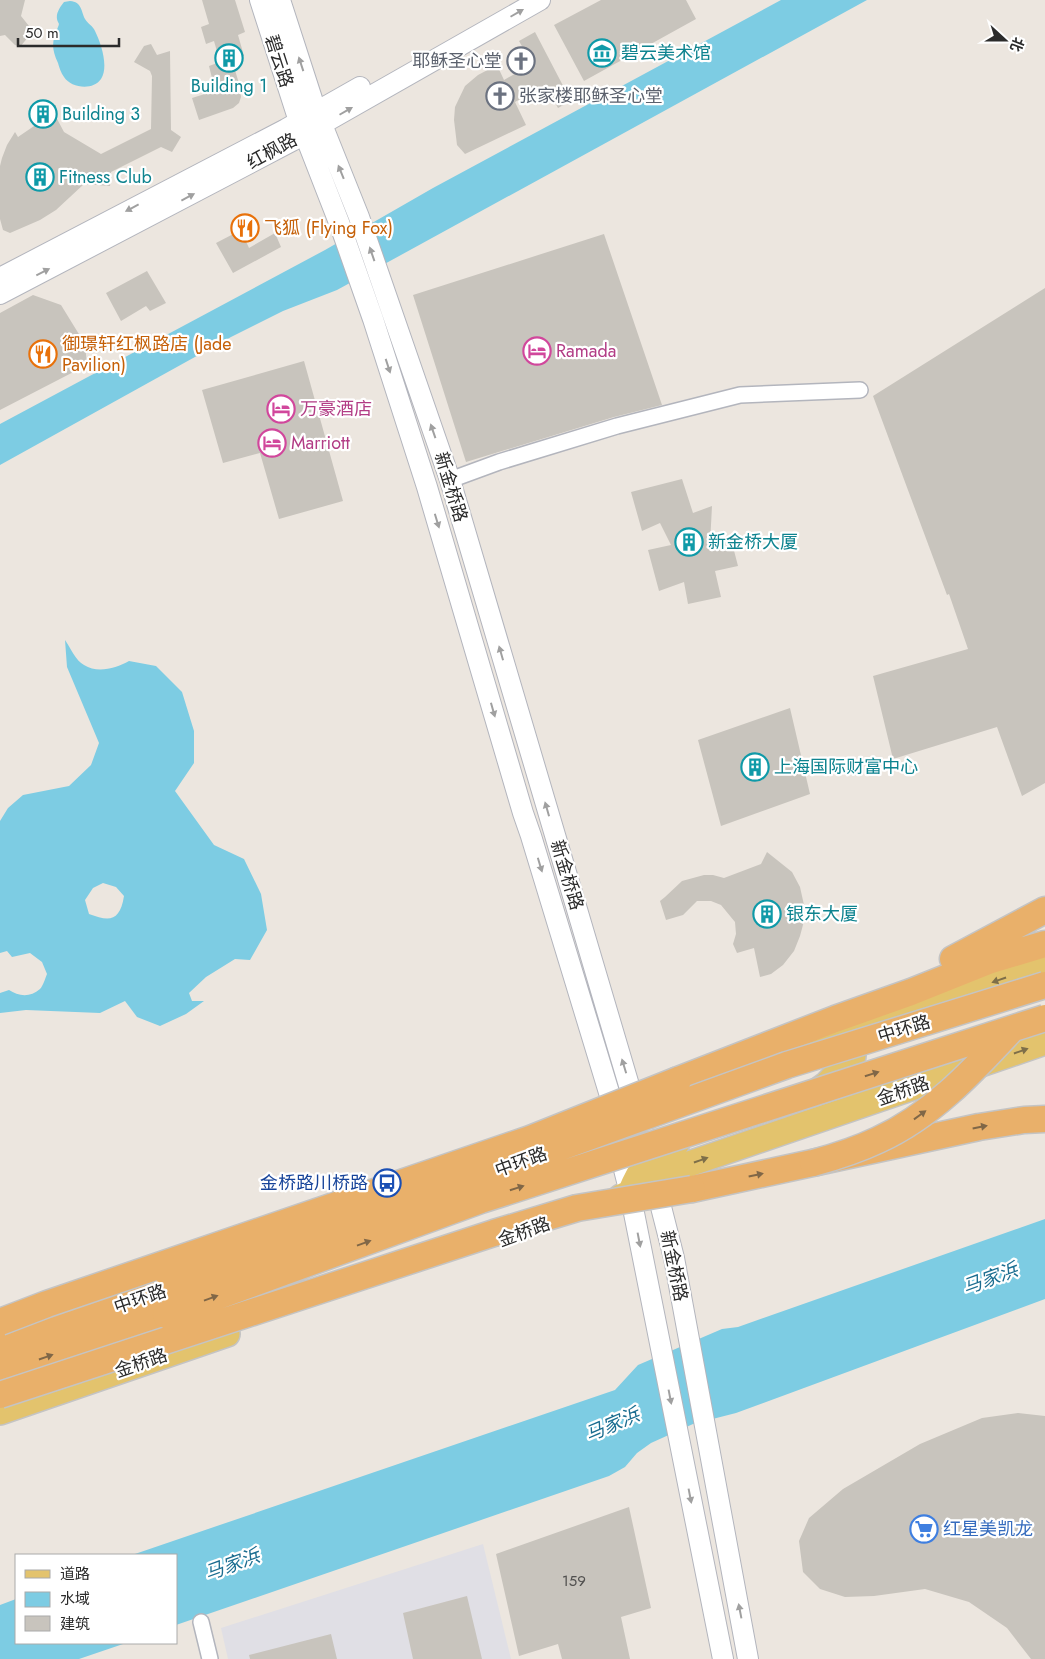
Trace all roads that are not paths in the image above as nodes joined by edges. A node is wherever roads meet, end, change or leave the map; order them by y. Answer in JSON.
{"nodes":[{"id":1,"x":260,"y":0,"type":"edge"},
{"id":2,"x":280,"y":0,"type":"edge"},
{"id":3,"x":512,"y":0,"type":"edge"},
{"id":4,"x":540,"y":0,"type":"edge"},
{"id":5,"x":320,"y":117,"type":"junction"},
{"id":6,"x":302,"y":127,"type":"junction"},
{"id":7,"x":0,"y":278,"type":"edge"},
{"id":8,"x":0,"y":294,"type":"edge"},
{"id":9,"x":860,"y":390,"type":"dead end"},
{"id":10,"x":450,"y":480,"type":"junction"},
{"id":11,"x":1045,"y":910,"type":"edge"},
{"id":12,"x":1045,"y":944,"type":"edge"},
{"id":13,"x":1045,"y":964,"type":"edge"},
{"id":14,"x":1045,"y":985,"type":"edge"},
{"id":15,"x":1045,"y":990,"type":"edge"},
{"id":16,"x":1045,"y":1018,"type":"edge"},
{"id":17,"x":835,"y":1019,"type":"junction"},
{"id":18,"x":1045,"y":1042,"type":"edge"},
{"id":19,"x":853,"y":1056,"type":"junction"},
{"id":20,"x":756,"y":1076,"type":"junction"},
{"id":21,"x":639,"y":1117,"type":"junction"},
{"id":22,"x":1045,"y":1119,"type":"edge"},
{"id":23,"x":615,"y":1134,"type":"junction"},
{"id":24,"x":530,"y":1139,"type":"junction"},
{"id":25,"x":813,"y":1163,"type":"junction"},
{"id":26,"x":654,"y":1169,"type":"junction"},
{"id":27,"x":630,"y":1192,"type":"junction"},
{"id":28,"x":47,"y":1304,"type":"junction"},
{"id":29,"x":0,"y":1311,"type":"edge"},
{"id":30,"x":0,"y":1322,"type":"edge"},
{"id":31,"x":0,"y":1329,"type":"edge"},
{"id":32,"x":0,"y":1347,"type":"edge"},
{"id":33,"x":0,"y":1373,"type":"edge"},
{"id":34,"x":0,"y":1395,"type":"edge"},
{"id":35,"x":0,"y":1412,"type":"edge"},
{"id":36,"x":201,"y":1622,"type":"dead end"},
{"id":37,"x":210,"y":1659,"type":"edge"},
{"id":38,"x":723,"y":1659,"type":"edge"},
{"id":39,"x":748,"y":1659,"type":"edge"}],
"edges":[{"from":1,"to":6,"type":"street","name":"碧云路"},
{"from":5,"to":2,"type":"street","name":"碧云路","one_way":true},
{"from":3,"to":5,"type":"street","name":"红枫路"},
{"from":5,"to":4,"type":"street","name":"红枫路","one_way":true},
{"from":5,"to":6,"type":"street","name":"红枫路"},
{"from":10,"to":5,"type":"street","name":"新金桥路","one_way":true},
{"from":6,"to":7,"type":"street","name":"红枫路","one_way":true},
{"from":8,"to":6,"type":"street","name":"红枫路","one_way":true},
{"from":6,"to":23,"type":"street","name":"新金桥路","one_way":true},
{"from":9,"to":10,"type":"street"},
{"from":21,"to":10,"type":"street","name":"新金桥路","one_way":true},
{"from":11,"to":17,"type":"highway"},
{"from":12,"to":17,"type":"highway"},
{"from":13,"to":21,"type":"main road","one_way":true},
{"from":14,"to":20,"type":"highway","name":"中环路","bridge":true},
{"from":15,"to":19,"type":"main road"},
{"from":25,"to":15,"type":"highway","one_way":true,"bridge":true},
{"from":33,"to":16,"type":"highway","name":"中环路","one_way":true,"bridge":true},
{"from":17,"to":24,"type":"highway","bridge":true},
{"from":26,"to":18,"type":"main road","name":"金桥路","one_way":true},
{"from":19,"to":21,"type":"main road"},
{"from":19,"to":26,"type":"main road"},
{"from":20,"to":24,"type":"highway","bridge":true},
{"from":20,"to":32,"type":"highway","name":"中环路","bridge":true},
{"from":21,"to":23,"type":"main road"},
{"from":21,"to":26,"type":"street","name":"新金桥路"},
{"from":25,"to":22,"type":"highway","one_way":true,"bridge":true},
{"from":23,"to":27,"type":"street","name":"新金桥路"},
{"from":23,"to":31,"type":"main road"},
{"from":24,"to":28,"type":"highway","bridge":true},
{"from":34,"to":25,"type":"highway","one_way":true,"bridge":true},
{"from":26,"to":27,"type":"main road"},
{"from":39,"to":26,"type":"street","name":"新金桥路","one_way":true},
{"from":27,"to":35,"type":"main road","name":"金桥路"},
{"from":27,"to":38,"type":"street","name":"新金桥路","one_way":true},
{"from":28,"to":29,"type":"highway","bridge":true},
{"from":28,"to":30,"type":"highway","bridge":true},
{"from":36,"to":37,"type":"street"}]}
